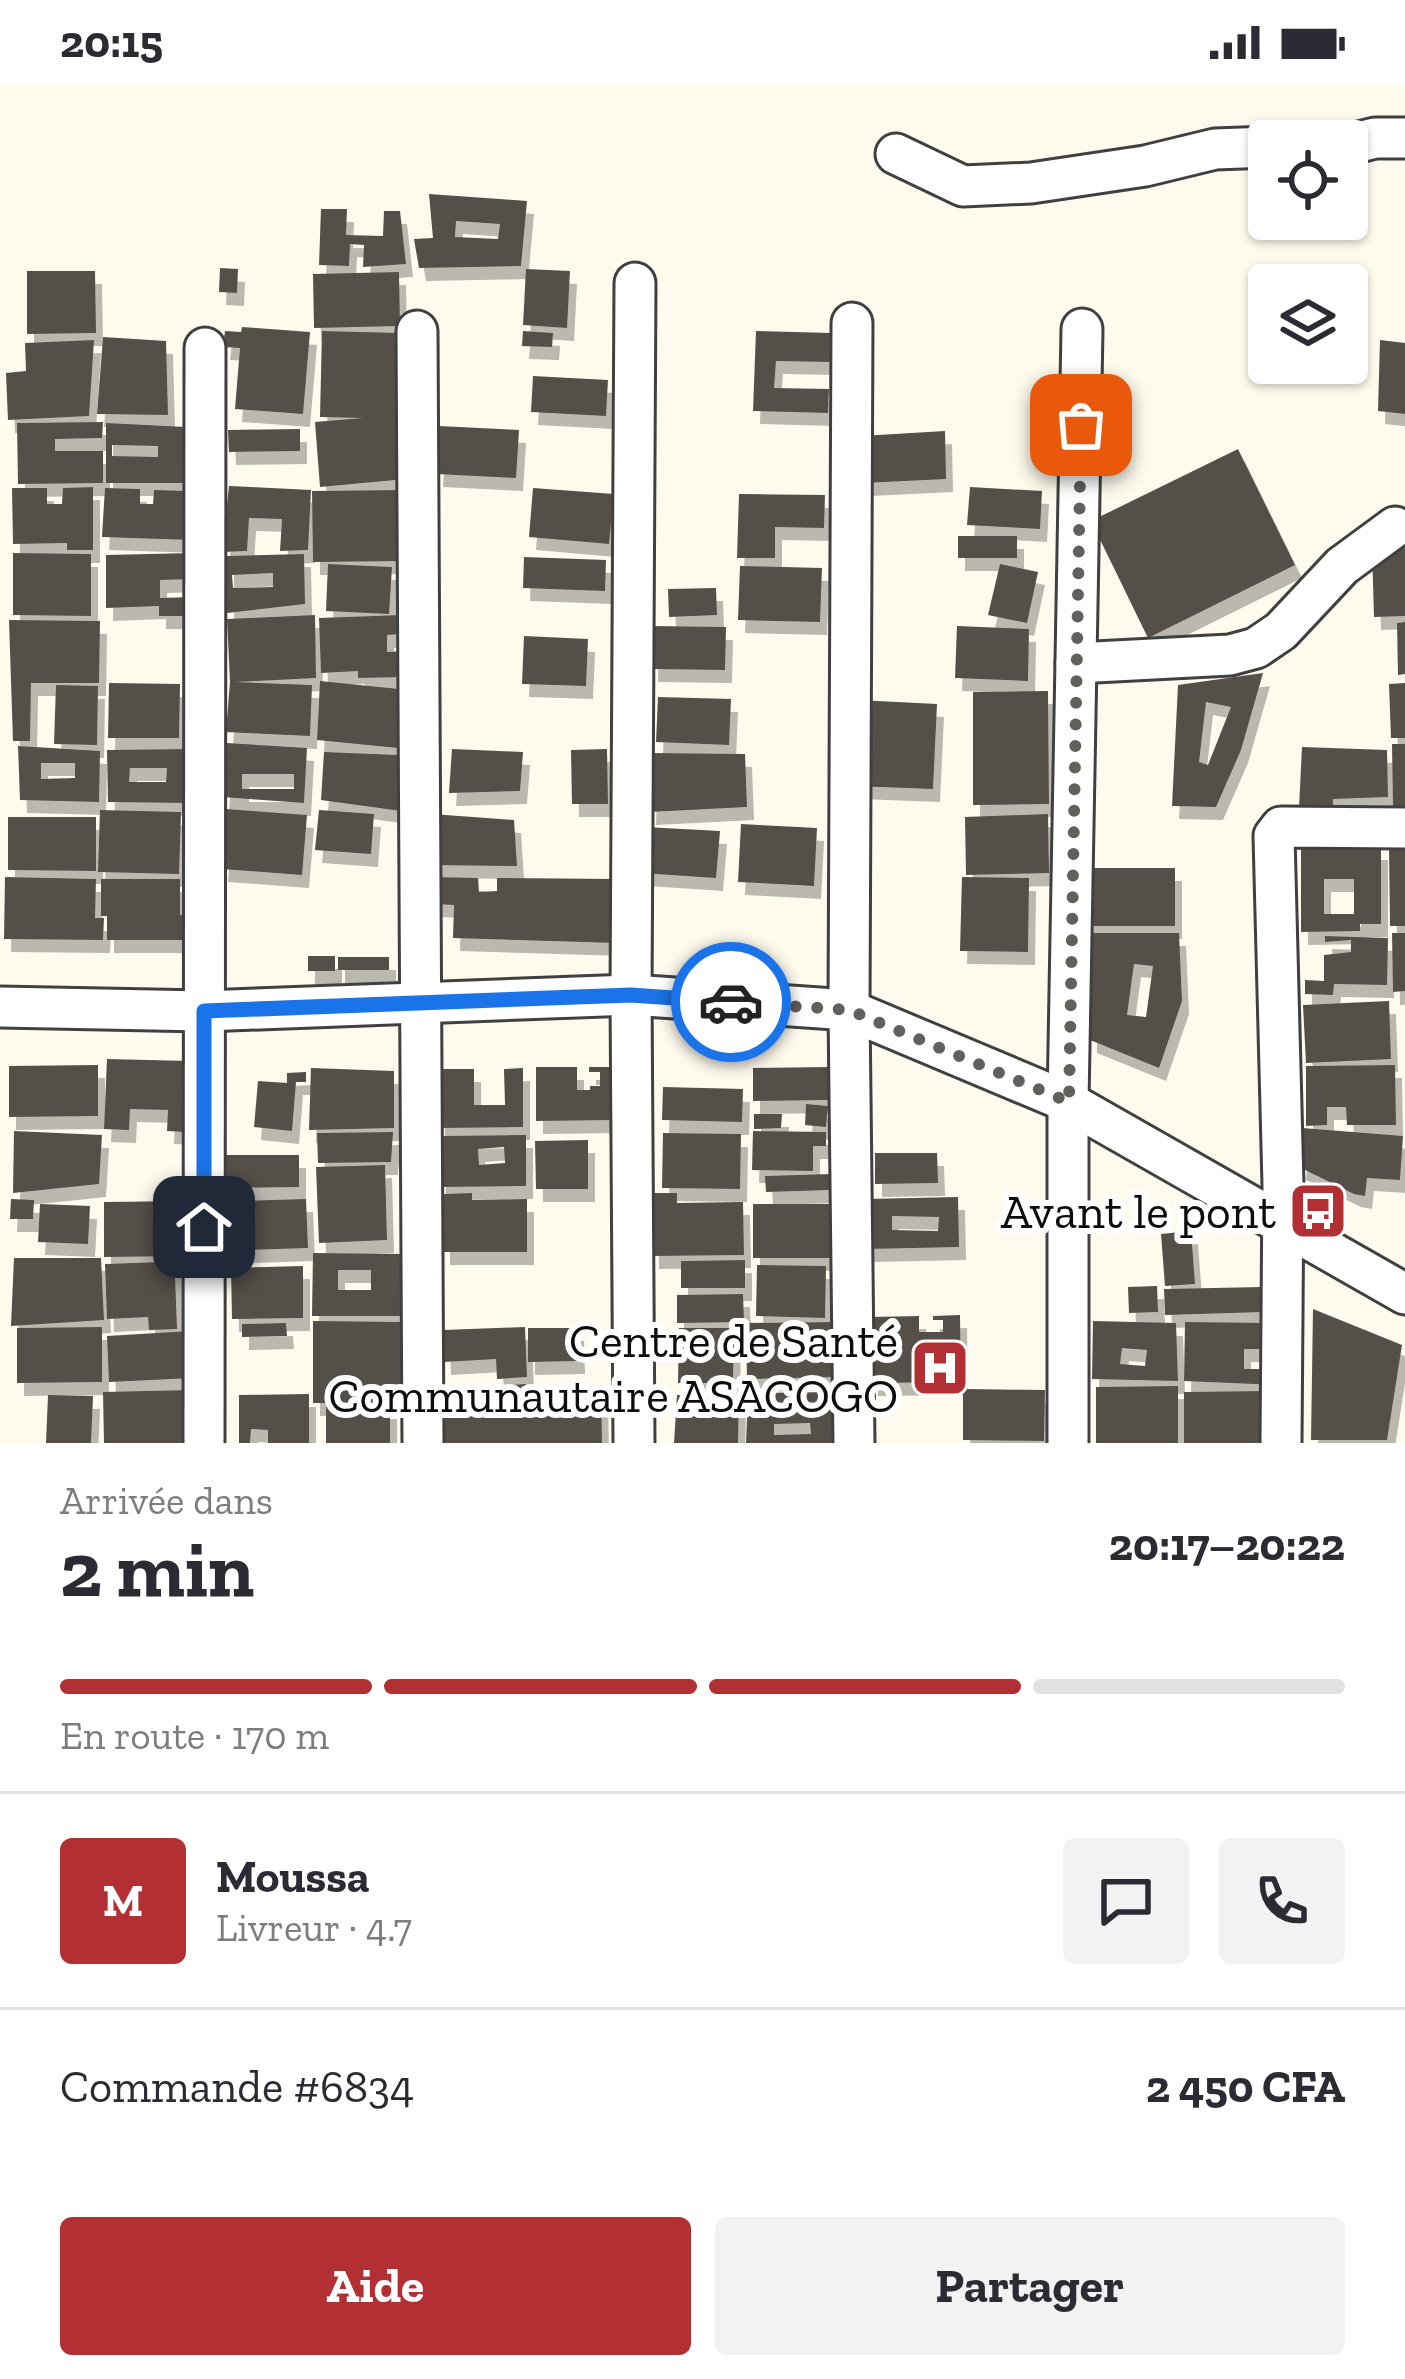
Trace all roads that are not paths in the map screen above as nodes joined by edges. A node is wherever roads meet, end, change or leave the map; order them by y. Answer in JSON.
{"nodes":[{"id":1,"x":1405,"y":138,"type":"edge"},
{"id":2,"x":1368,"y":140,"type":"edge"},
{"id":3,"x":1248,"y":148,"type":"edge"},
{"id":4,"x":896,"y":154,"type":"dead end"},
{"id":5,"x":635,"y":283,"type":"dead end"},
{"id":6,"x":852,"y":323,"type":"dead end"},
{"id":7,"x":1082,"y":329,"type":"dead end"},
{"id":8,"x":417,"y":332,"type":"dead end"},
{"id":9,"x":205,"y":348,"type":"dead end"},
{"id":10,"x":1395,"y":526,"type":"dead end"},
{"id":11,"x":1076,"y":663,"type":"junction"},
{"id":12,"x":1405,"y":828,"type":"edge"},
{"id":13,"x":631,"y":995,"type":"junction"},
{"id":14,"x":421,"y":1004,"type":"junction"},
{"id":15,"x":0,"y":1007,"type":"edge"},
{"id":16,"x":849,"y":1010,"type":"junction"},
{"id":17,"x":204,"y":1011,"type":"junction"},
{"id":18,"x":1069,"y":1102,"type":"junction"},
{"id":19,"x":1280,"y":1222,"type":"junction"},
{"id":20,"x":1405,"y":1294,"type":"edge"},
{"id":21,"x":204,"y":1443,"type":"edge"},
{"id":22,"x":423,"y":1443,"type":"edge"},
{"id":23,"x":634,"y":1443,"type":"edge"},
{"id":24,"x":854,"y":1443,"type":"edge"},
{"id":25,"x":1068,"y":1443,"type":"edge"},
{"id":26,"x":1281,"y":1443,"type":"edge"}],
"edges":[{"from":1,"to":2,"type":"street"},
{"from":3,"to":4,"type":"street"},
{"from":5,"to":13,"type":"street"},
{"from":6,"to":16,"type":"street"},
{"from":7,"to":11,"type":"street"},
{"from":8,"to":14,"type":"street"},
{"from":9,"to":17,"type":"street"},
{"from":10,"to":11,"type":"street"},
{"from":11,"to":18,"type":"street"},
{"from":12,"to":19,"type":"street"},
{"from":13,"to":14,"type":"street"},
{"from":13,"to":16,"type":"street"},
{"from":13,"to":23,"type":"street"},
{"from":14,"to":17,"type":"street"},
{"from":14,"to":22,"type":"street"},
{"from":15,"to":17,"type":"street"},
{"from":16,"to":18,"type":"street"},
{"from":16,"to":24,"type":"street"},
{"from":17,"to":21,"type":"street"},
{"from":18,"to":19,"type":"street"},
{"from":18,"to":25,"type":"street"},
{"from":19,"to":20,"type":"street"},
{"from":19,"to":26,"type":"street"}]}
